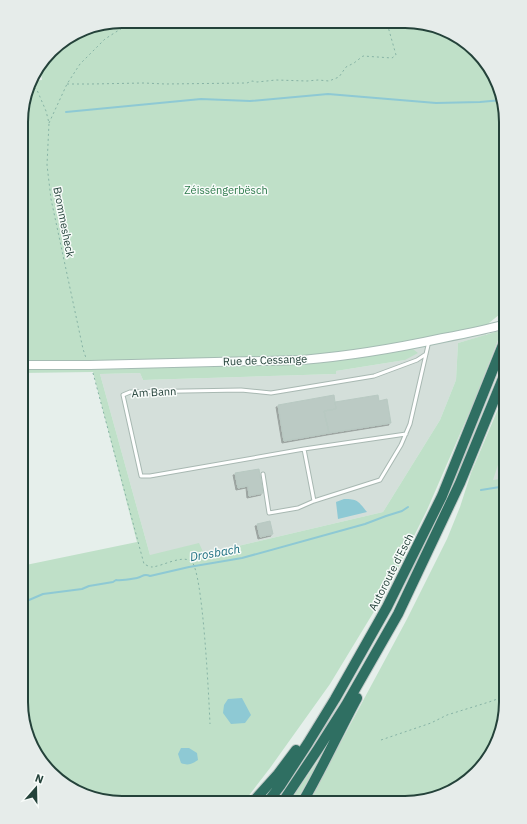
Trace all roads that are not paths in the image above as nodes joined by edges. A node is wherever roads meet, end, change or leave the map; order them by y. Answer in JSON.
{"nodes":[{"id":1,"x":499,"y":326,"type":"edge"},
{"id":2,"x":430,"y":341,"type":"junction"},
{"id":3,"x":426,"y":354,"type":"junction"},
{"id":4,"x":499,"y":354,"type":"edge"},
{"id":5,"x":28,"y":365,"type":"edge"},
{"id":6,"x":499,"y":388,"type":"edge"},
{"id":7,"x":406,"y":434,"type":"junction"},
{"id":8,"x":304,"y":449,"type":"junction"},
{"id":9,"x":262,"y":474,"type":"dead end"},
{"id":10,"x":453,"y":500,"type":"junction"},
{"id":11,"x":314,"y":501,"type":"junction"},
{"id":12,"x":335,"y":699,"type":"junction"},
{"id":13,"x":258,"y":796,"type":"edge"},
{"id":14,"x":272,"y":796,"type":"edge"},
{"id":15,"x":287,"y":796,"type":"edge"},
{"id":16,"x":306,"y":796,"type":"edge"}],
"edges":[{"from":1,"to":2,"type":"main road","name":"Rue de Cessange"},
{"from":2,"to":3,"type":"lane"},
{"from":2,"to":5,"type":"main road","name":"Rue de Cessange"},
{"from":3,"to":7,"type":"lane"},
{"from":3,"to":8,"type":"lane","name":"Am Bann"},
{"from":4,"to":12,"type":"highway","name":"Autoroute d'Esch"},
{"from":6,"to":10,"type":"highway"},
{"from":7,"to":8,"type":"lane","name":"Am Bann"},
{"from":7,"to":11,"type":"lane"},
{"from":8,"to":11,"type":"lane"},
{"from":9,"to":11,"type":"lane"},
{"from":10,"to":15,"type":"highway"},
{"from":10,"to":16,"type":"highway"},
{"from":12,"to":13,"type":"highway"},
{"from":12,"to":14,"type":"highway","name":"Autoroute d'Esch"}]}
